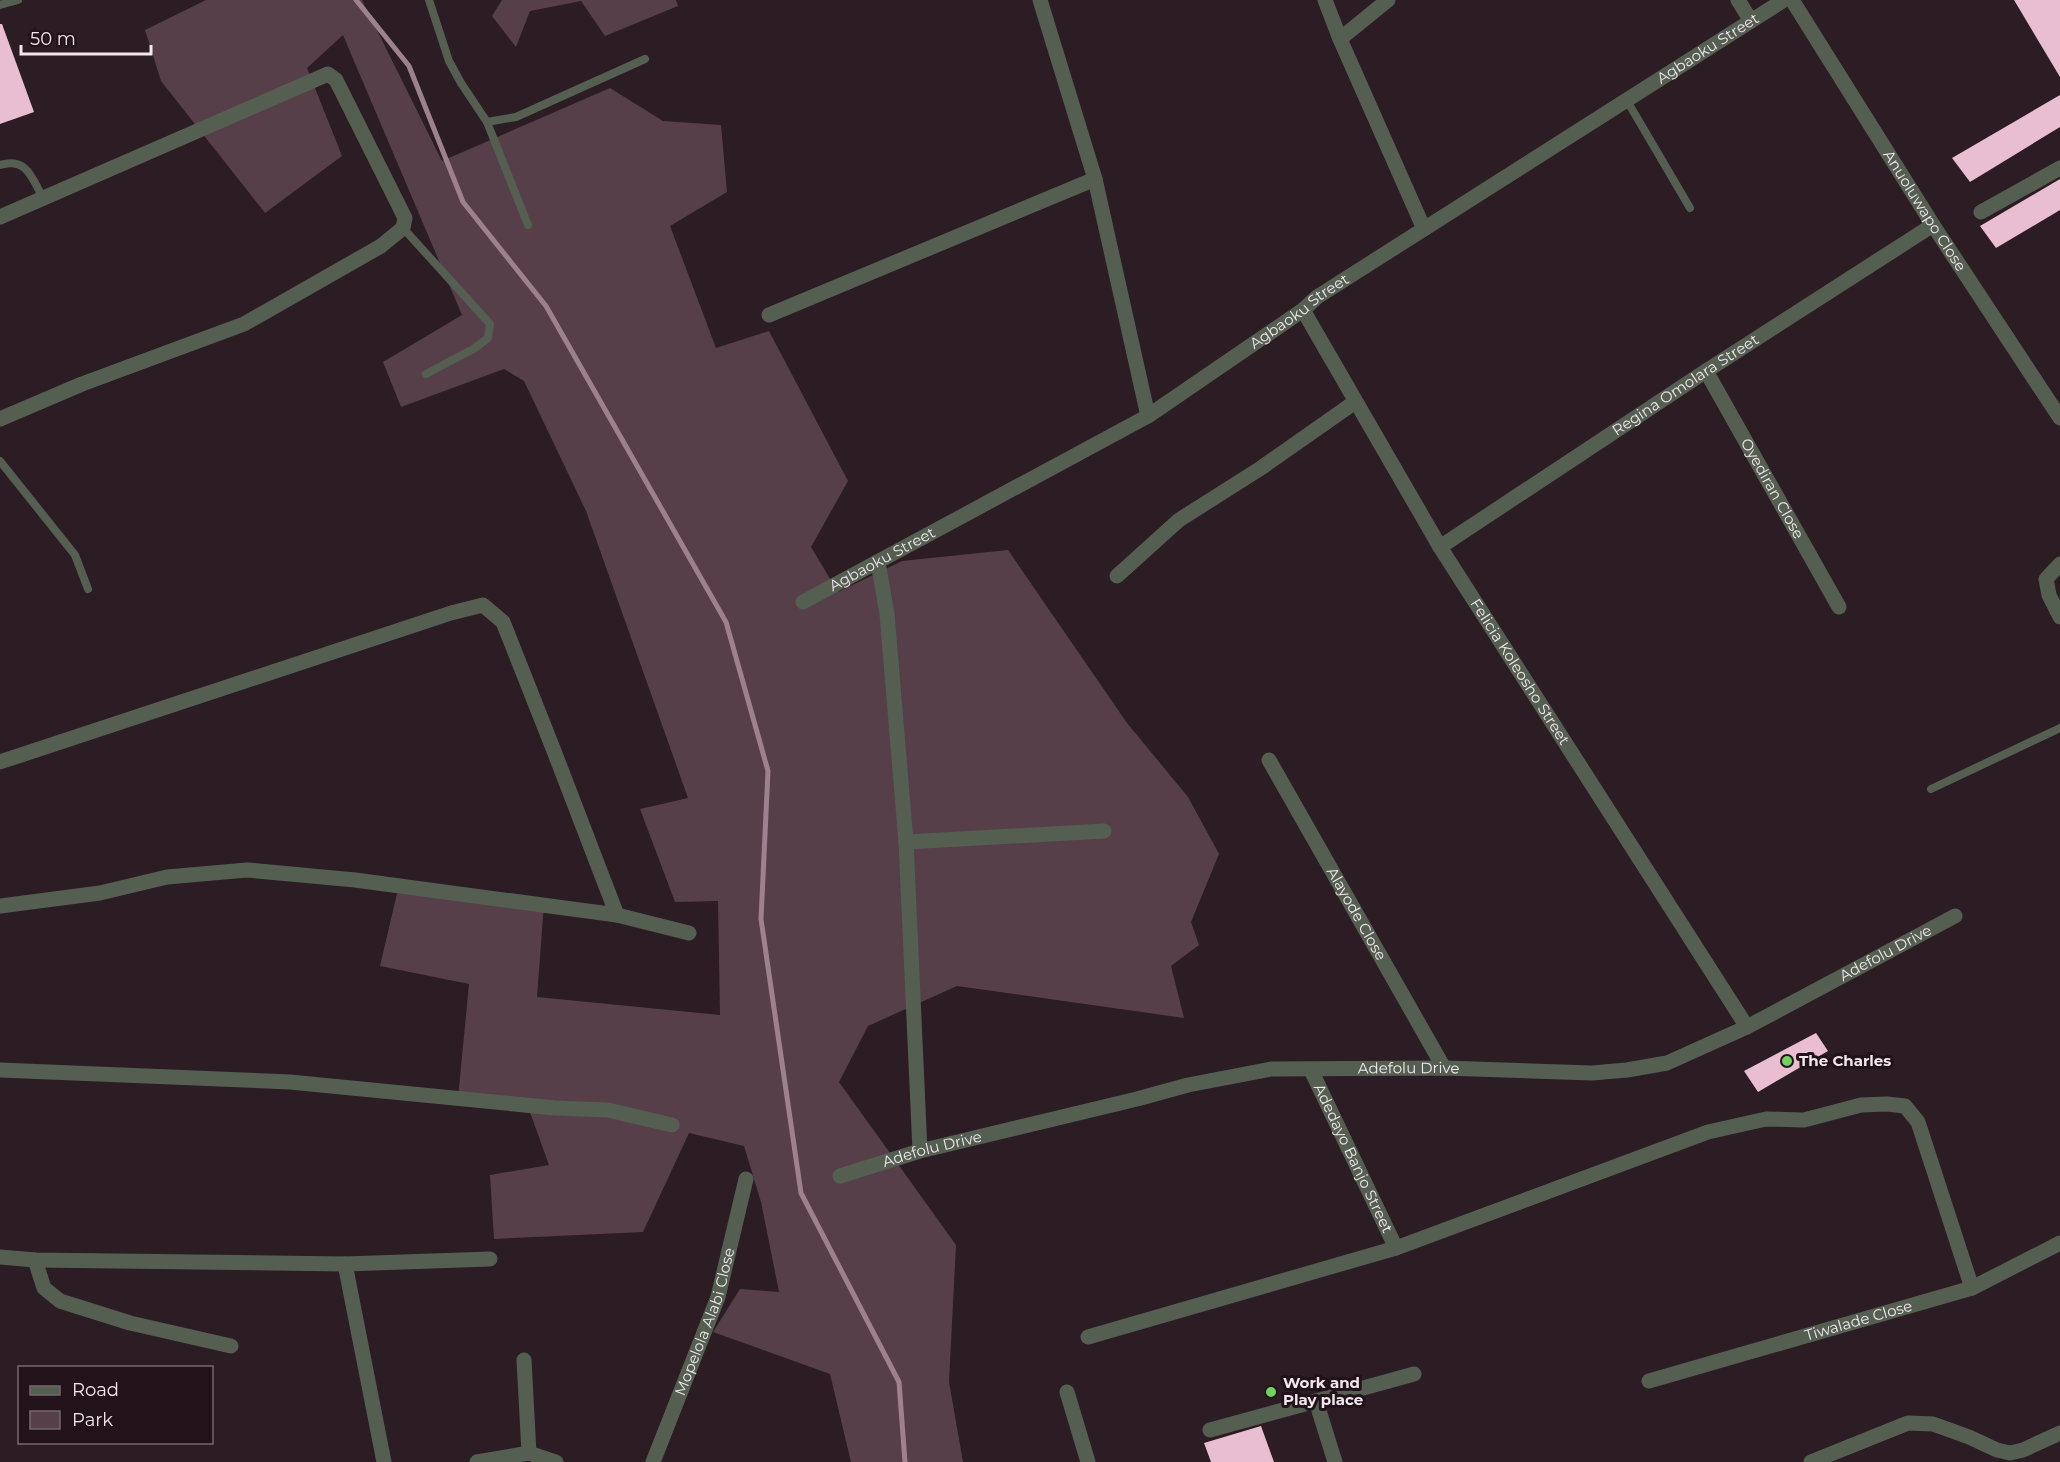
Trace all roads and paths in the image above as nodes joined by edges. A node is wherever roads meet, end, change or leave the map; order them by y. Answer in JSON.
{"nodes":[{"id":1,"x":18,"y":0,"type":"edge"},
{"id":2,"x":429,"y":0,"type":"edge"},
{"id":3,"x":1040,"y":0,"type":"edge"},
{"id":4,"x":1325,"y":0,"type":"edge"},
{"id":5,"x":1388,"y":0,"type":"edge"},
{"id":6,"x":1738,"y":0,"type":"edge"},
{"id":7,"x":1784,"y":0,"type":"edge"},
{"id":8,"x":1792,"y":0,"type":"edge"},
{"id":9,"x":0,"y":5,"type":"edge"},
{"id":10,"x":1751,"y":21,"type":"junction"},
{"id":11,"x":1340,"y":39,"type":"junction"},
{"id":12,"x":645,"y":59,"type":"dead end"},
{"id":13,"x":1626,"y":99,"type":"junction"},
{"id":14,"x":487,"y":122,"type":"junction"},
{"id":15,"x":0,"y":165,"type":"edge"},
{"id":16,"x":2060,"y":168,"type":"edge"},
{"id":17,"x":1095,"y":179,"type":"junction"},
{"id":18,"x":44,"y":198,"type":"junction"},
{"id":19,"x":1690,"y":208,"type":"dead end"},
{"id":20,"x":1981,"y":212,"type":"dead end"},
{"id":21,"x":0,"y":217,"type":"edge"},
{"id":22,"x":528,"y":225,"type":"dead end"},
{"id":23,"x":1934,"y":225,"type":"junction"},
{"id":24,"x":403,"y":228,"type":"junction"},
{"id":25,"x":1424,"y":229,"type":"junction"},
{"id":26,"x":1303,"y":310,"type":"junction"},
{"id":27,"x":769,"y":315,"type":"dead end"},
{"id":28,"x":1706,"y":371,"type":"junction"},
{"id":29,"x":426,"y":374,"type":"dead end"},
{"id":30,"x":1355,"y":402,"type":"junction"},
{"id":31,"x":1148,"y":416,"type":"junction"},
{"id":32,"x":2060,"y":418,"type":"edge"},
{"id":33,"x":0,"y":419,"type":"edge"},
{"id":34,"x":0,"y":461,"type":"edge"},
{"id":35,"x":1440,"y":547,"type":"junction"},
{"id":36,"x":878,"y":562,"type":"junction"},
{"id":37,"x":2060,"y":564,"type":"edge"},
{"id":38,"x":1117,"y":576,"type":"dead end"},
{"id":39,"x":88,"y":589,"type":"dead end"},
{"id":40,"x":803,"y":602,"type":"dead end"},
{"id":41,"x":1839,"y":606,"type":"dead end"},
{"id":42,"x":2060,"y":617,"type":"edge"},
{"id":43,"x":2060,"y":728,"type":"edge"},
{"id":44,"x":1269,"y":760,"type":"dead end"},
{"id":45,"x":0,"y":762,"type":"edge"},
{"id":46,"x":1930,"y":789,"type":"dead end"},
{"id":47,"x":1104,"y":831,"type":"dead end"},
{"id":48,"x":906,"y":842,"type":"junction"},
{"id":49,"x":0,"y":906,"type":"edge"},
{"id":50,"x":617,"y":915,"type":"junction"},
{"id":51,"x":1954,"y":916,"type":"dead end"},
{"id":52,"x":690,"y":933,"type":"dead end"},
{"id":53,"x":1747,"y":1027,"type":"junction"},
{"id":54,"x":1444,"y":1068,"type":"junction"},
{"id":55,"x":0,"y":1070,"type":"edge"},
{"id":56,"x":1311,"y":1070,"type":"junction"},
{"id":57,"x":672,"y":1125,"type":"dead end"},
{"id":58,"x":920,"y":1151,"type":"junction"},
{"id":59,"x":840,"y":1176,"type":"dead end"},
{"id":60,"x":746,"y":1179,"type":"dead end"},
{"id":61,"x":2060,"y":1243,"type":"edge"},
{"id":62,"x":1396,"y":1248,"type":"junction"},
{"id":63,"x":0,"y":1257,"type":"edge"},
{"id":64,"x":490,"y":1259,"type":"dead end"},
{"id":65,"x":35,"y":1260,"type":"junction"},
{"id":66,"x":345,"y":1264,"type":"junction"},
{"id":67,"x":1972,"y":1288,"type":"junction"},
{"id":68,"x":1088,"y":1337,"type":"dead end"},
{"id":69,"x":231,"y":1346,"type":"dead end"},
{"id":70,"x":524,"y":1360,"type":"dead end"},
{"id":71,"x":1414,"y":1374,"type":"dead end"},
{"id":72,"x":1649,"y":1381,"type":"dead end"},
{"id":73,"x":1067,"y":1392,"type":"dead end"},
{"id":74,"x":1316,"y":1401,"type":"junction"},
{"id":75,"x":1210,"y":1430,"type":"dead end"},
{"id":76,"x":2060,"y":1433,"type":"edge"},
{"id":77,"x":529,"y":1454,"type":"junction"},
{"id":78,"x":384,"y":1462,"type":"edge"},
{"id":79,"x":477,"y":1462,"type":"edge"},
{"id":80,"x":556,"y":1462,"type":"edge"},
{"id":81,"x":653,"y":1462,"type":"edge"},
{"id":82,"x":1088,"y":1462,"type":"edge"},
{"id":83,"x":1335,"y":1462,"type":"edge"},
{"id":84,"x":1813,"y":1462,"type":"edge"}],
"edges":[{"from":1,"to":9,"type":"lane"},
{"from":2,"to":14,"type":"lane"},
{"from":3,"to":17,"type":"street"},
{"from":4,"to":11,"type":"street"},
{"from":5,"to":11,"type":"street"},
{"from":6,"to":10,"type":"street"},
{"from":7,"to":10,"type":"street","name":"Agbaoku Street"},
{"from":8,"to":23,"type":"street","name":"Anuoluwapo Close"},
{"from":10,"to":13,"type":"street","name":"Agbaoku Street"},
{"from":11,"to":25,"type":"street"},
{"from":12,"to":14,"type":"lane"},
{"from":13,"to":19,"type":"lane"},
{"from":13,"to":25,"type":"street","name":"Agbaoku Street"},
{"from":14,"to":22,"type":"lane"},
{"from":15,"to":18,"type":"lane"},
{"from":16,"to":20,"type":"street"},
{"from":17,"to":27,"type":"street"},
{"from":17,"to":31,"type":"street"},
{"from":18,"to":21,"type":"street"},
{"from":18,"to":24,"type":"street"},
{"from":23,"to":28,"type":"street","name":"Regina Omolara Street"},
{"from":23,"to":32,"type":"street","name":"Anuoluwapo Close"},
{"from":24,"to":29,"type":"lane"},
{"from":24,"to":33,"type":"street"},
{"from":25,"to":26,"type":"street","name":"Agbaoku Street"},
{"from":26,"to":30,"type":"street","name":"Felicia Koleosho Street"},
{"from":26,"to":31,"type":"street","name":"Agbaoku Street"},
{"from":28,"to":35,"type":"street","name":"Regina Omolara Street"},
{"from":28,"to":41,"type":"street","name":"Oyediran Close"},
{"from":30,"to":35,"type":"street","name":"Felicia Koleosho Street"},
{"from":30,"to":38,"type":"street"},
{"from":31,"to":36,"type":"street","name":"Agbaoku Street"},
{"from":34,"to":39,"type":"lane"},
{"from":35,"to":53,"type":"street","name":"Felicia Koleosho Street"},
{"from":36,"to":40,"type":"street","name":"Agbaoku Street"},
{"from":36,"to":48,"type":"street"},
{"from":37,"to":42,"type":"street"},
{"from":43,"to":46,"type":"lane"},
{"from":44,"to":54,"type":"street","name":"Alayode Close"},
{"from":45,"to":50,"type":"street"},
{"from":47,"to":48,"type":"street"},
{"from":48,"to":58,"type":"street"},
{"from":49,"to":50,"type":"street"},
{"from":50,"to":52,"type":"street"},
{"from":51,"to":53,"type":"street","name":"Adefolu Drive"},
{"from":53,"to":54,"type":"street","name":"Adefolu Drive"},
{"from":54,"to":56,"type":"street","name":"Adefolu Drive"},
{"from":55,"to":57,"type":"street"},
{"from":56,"to":58,"type":"street","name":"Adefolu Drive"},
{"from":56,"to":62,"type":"street","name":"Adedayo Banjo Street"},
{"from":58,"to":59,"type":"street","name":"Adefolu Drive"},
{"from":60,"to":81,"type":"street","name":"Mopelola Alabi Close"},
{"from":61,"to":67,"type":"street","name":"Tiwalade Close"},
{"from":62,"to":67,"type":"street"},
{"from":62,"to":68,"type":"street"},
{"from":63,"to":65,"type":"street"},
{"from":64,"to":66,"type":"street"},
{"from":65,"to":66,"type":"street"},
{"from":65,"to":69,"type":"street"},
{"from":66,"to":78,"type":"street"},
{"from":67,"to":72,"type":"street","name":"Tiwalade Close"},
{"from":70,"to":77,"type":"street"},
{"from":71,"to":74,"type":"street"},
{"from":73,"to":82,"type":"street"},
{"from":74,"to":75,"type":"street"},
{"from":74,"to":83,"type":"street"},
{"from":76,"to":84,"type":"street"},
{"from":77,"to":79,"type":"street"},
{"from":77,"to":80,"type":"street"}]}
